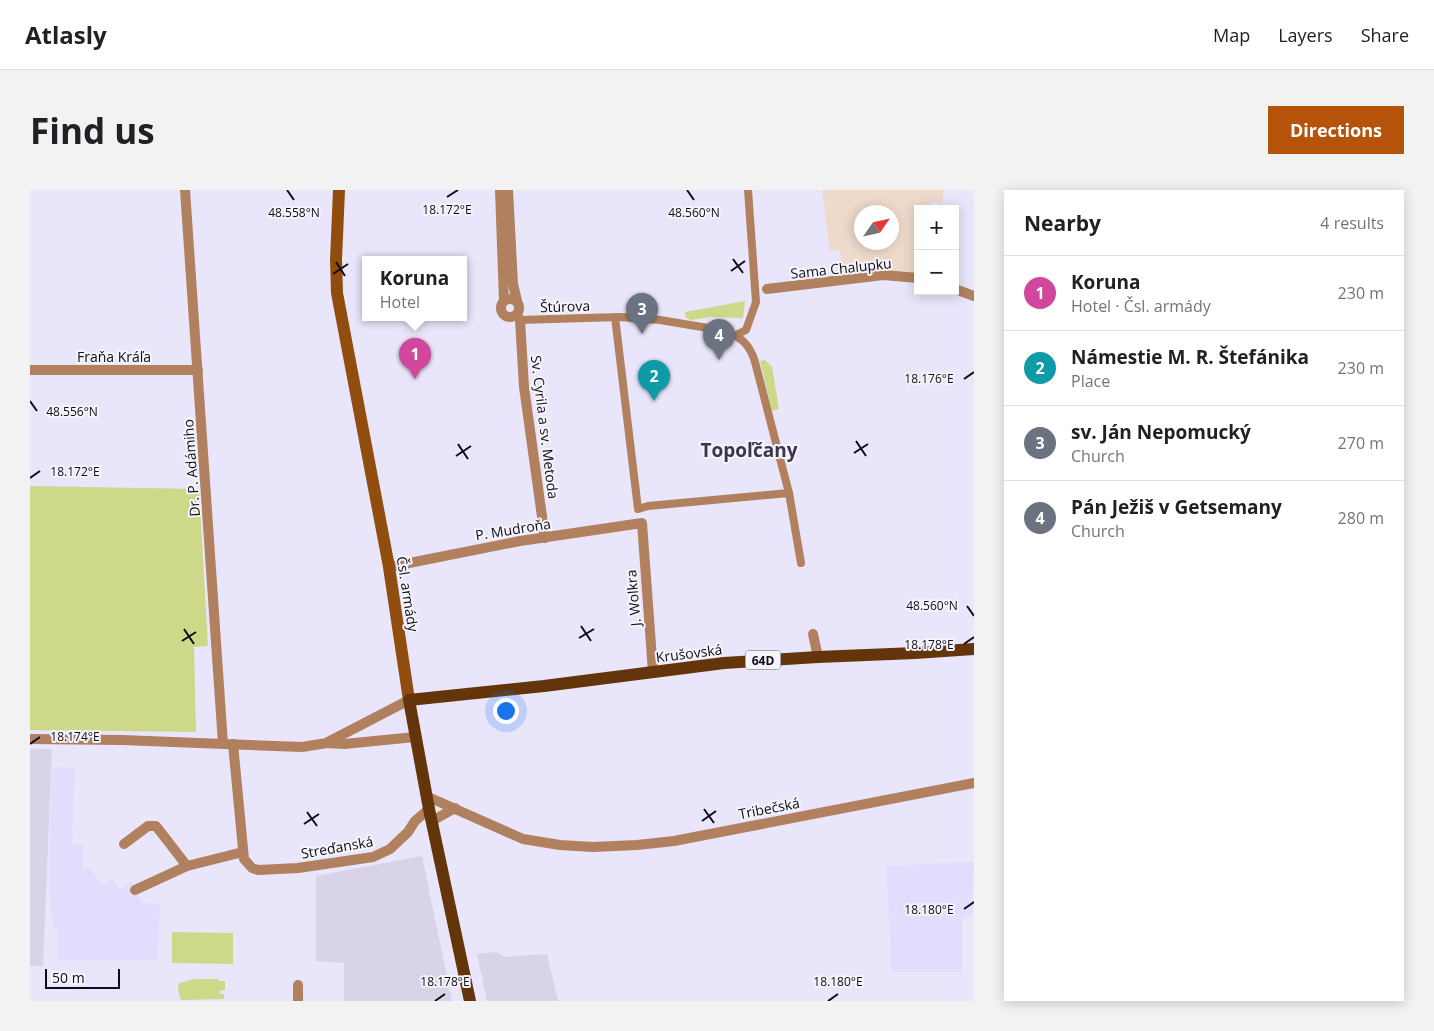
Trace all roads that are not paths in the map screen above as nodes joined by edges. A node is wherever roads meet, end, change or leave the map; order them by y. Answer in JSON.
{"nodes":[{"id":1,"x":186,"y":190,"type":"edge"},
{"id":2,"x":339,"y":190,"type":"edge"},
{"id":3,"x":500,"y":190,"type":"edge"},
{"id":4,"x":508,"y":190,"type":"edge"},
{"id":5,"x":748,"y":190,"type":"edge"},
{"id":6,"x":914,"y":278,"type":"edge"},
{"id":7,"x":767,"y":289,"type":"joint"},
{"id":8,"x":959,"y":290,"type":"edge"},
{"id":9,"x":974,"y":296,"type":"edge"},
{"id":10,"x":504,"y":300,"type":"junction"},
{"id":11,"x":517,"y":301,"type":"junction"},
{"id":12,"x":756,"y":302,"type":"junction"},
{"id":13,"x":519,"y":317,"type":"junction"},
{"id":14,"x":617,"y":317,"type":"junction"},
{"id":15,"x":736,"y":335,"type":"junction"},
{"id":16,"x":30,"y":370,"type":"edge"},
{"id":17,"x":198,"y":370,"type":"junction"},
{"id":18,"x":789,"y":493,"type":"junction"},
{"id":19,"x":642,"y":523,"type":"joint"},
{"id":20,"x":546,"y":538,"type":"junction"},
{"id":21,"x":801,"y":563,"type":"dead end"},
{"id":22,"x":389,"y":567,"type":"junction"},
{"id":23,"x":813,"y":634,"type":"dead end"},
{"id":24,"x":974,"y":648,"type":"edge"},
{"id":25,"x":818,"y":657,"type":"junction"},
{"id":26,"x":653,"y":672,"type":"junction"},
{"id":27,"x":409,"y":700,"type":"junction"},
{"id":28,"x":415,"y":737,"type":"junction"},
{"id":29,"x":30,"y":739,"type":"edge"},
{"id":30,"x":327,"y":743,"type":"junction"},
{"id":31,"x":228,"y":744,"type":"junction"},
{"id":32,"x":974,"y":783,"type":"edge"},
{"id":33,"x":455,"y":808,"type":"junction"},
{"id":34,"x":429,"y":809,"type":"junction"},
{"id":35,"x":124,"y":844,"type":"dead end"},
{"id":36,"x":243,"y":852,"type":"junction"},
{"id":37,"x":187,"y":866,"type":"junction"},
{"id":38,"x":135,"y":890,"type":"dead end"},
{"id":39,"x":298,"y":985,"type":"dead end"},
{"id":40,"x":298,"y":1001,"type":"edge"},
{"id":41,"x":470,"y":1001,"type":"edge"}],
"edges":[{"from":1,"to":17,"type":"street","name":"Dr. P. Adámiho"},
{"from":2,"to":22,"type":"main road","name":"Čsl. armády"},
{"from":3,"to":10,"type":"street"},
{"from":4,"to":11,"type":"street","name":"Sv. Cyrila a sv. Metoda"},
{"from":5,"to":12,"type":"street"},
{"from":6,"to":7,"type":"street","name":"Sama Chalupku"},
{"from":7,"to":12,"type":"street"},
{"from":8,"to":9,"type":"street"},
{"from":10,"to":11,"type":"street"},
{"from":10,"to":13,"type":"street"},
{"from":11,"to":13,"type":"street","name":"Sv. Cyrila a sv. Metoda"},
{"from":12,"to":15,"type":"street"},
{"from":13,"to":14,"type":"street","name":"Štúrova"},
{"from":13,"to":20,"type":"street","name":"Sv. Cyrila a sv. Metoda"},
{"from":14,"to":15,"type":"street","name":"Štúrova"},
{"from":14,"to":18,"type":"street"},
{"from":15,"to":18,"type":"street"},
{"from":16,"to":17,"type":"street","name":"Fraňa Kráľa"},
{"from":17,"to":31,"type":"street","name":"Dr. P. Adámiho"},
{"from":18,"to":21,"type":"street"},
{"from":19,"to":20,"type":"street","name":"P. Mudroňa"},
{"from":19,"to":26,"type":"street","name":"J. Wolkra"},
{"from":20,"to":22,"type":"street","name":"P. Mudroňa"},
{"from":22,"to":27,"type":"main road","name":"Čsl. armády"},
{"from":23,"to":25,"type":"street"},
{"from":24,"to":25,"type":"main road","name":"Krušovská","number":"64D"},
{"from":25,"to":26,"type":"main road","name":"Krušovská","number":"64D"},
{"from":26,"to":27,"type":"main road","name":"Krušovská","number":"64D"},
{"from":27,"to":28,"type":"main road","name":"Čsl. armády"},
{"from":27,"to":30,"type":"street"},
{"from":28,"to":30,"type":"street"},
{"from":28,"to":34,"type":"main road","name":"Čsl. armády"},
{"from":29,"to":31,"type":"street"},
{"from":30,"to":31,"type":"street"},
{"from":31,"to":36,"type":"street","name":"Streďanská"},
{"from":32,"to":33,"type":"street","name":"Tribečská"},
{"from":33,"to":34,"type":"street","name":"Tribečská"},
{"from":33,"to":34,"type":"street"},
{"from":34,"to":36,"type":"street","name":"Streďanská"},
{"from":34,"to":41,"type":"main road","name":"Čsl. armády"},
{"from":35,"to":37,"type":"street"},
{"from":36,"to":37,"type":"street"},
{"from":37,"to":38,"type":"street"},
{"from":39,"to":40,"type":"street"}]}
